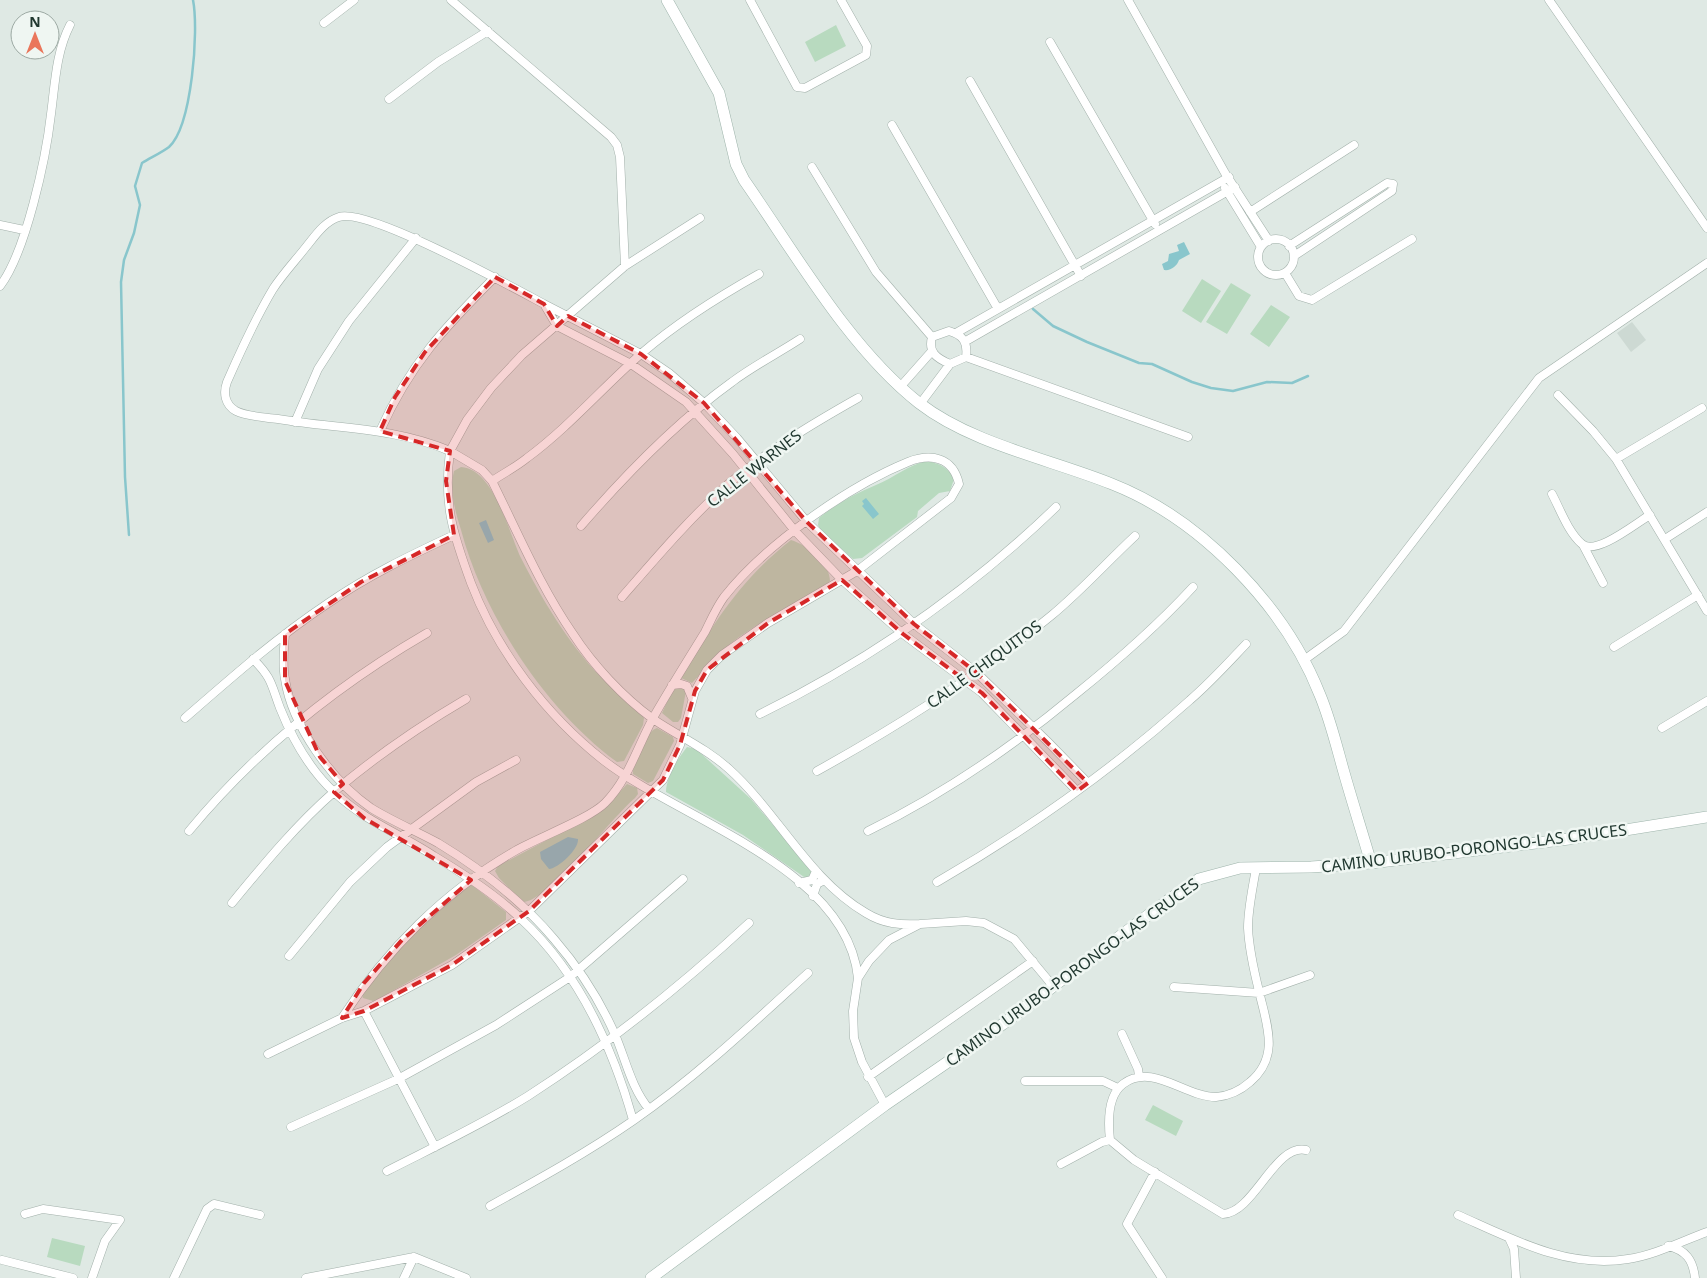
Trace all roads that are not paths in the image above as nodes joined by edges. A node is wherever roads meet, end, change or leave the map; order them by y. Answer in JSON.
{"nodes":[{"id":1,"x":354,"y":0,"type":"edge"},
{"id":2,"x":451,"y":0,"type":"edge"},
{"id":3,"x":667,"y":0,"type":"edge"},
{"id":4,"x":750,"y":0,"type":"edge"},
{"id":5,"x":841,"y":0,"type":"edge"},
{"id":6,"x":1128,"y":0,"type":"edge"},
{"id":7,"x":1549,"y":0,"type":"edge"},
{"id":8,"x":324,"y":23,"type":"dead end"},
{"id":9,"x":70,"y":25,"type":"dead end"},
{"id":10,"x":488,"y":31,"type":"junction"},
{"id":11,"x":1050,"y":42,"type":"dead end"},
{"id":12,"x":970,"y":81,"type":"dead end"},
{"id":13,"x":389,"y":99,"type":"dead end"},
{"id":14,"x":892,"y":125,"type":"dead end"},
{"id":15,"x":1354,"y":145,"type":"dead end"},
{"id":16,"x":812,"y":167,"type":"dead end"},
{"id":17,"x":1227,"y":175,"type":"junction"},
{"id":18,"x":1221,"y":182,"type":"junction"},
{"id":19,"x":1235,"y":188,"type":"junction"},
{"id":20,"x":1228,"y":192,"type":"junction"},
{"id":21,"x":1250,"y":212,"type":"junction"},
{"id":22,"x":700,"y":218,"type":"dead end"},
{"id":23,"x":1154,"y":221,"type":"junction"},
{"id":24,"x":0,"y":225,"type":"edge"},
{"id":25,"x":1707,"y":228,"type":"edge"},
{"id":26,"x":24,"y":230,"type":"junction"},
{"id":27,"x":1160,"y":231,"type":"junction"},
{"id":28,"x":416,"y":238,"type":"junction"},
{"id":29,"x":1412,"y":240,"type":"dead end"},
{"id":30,"x":1269,"y":241,"type":"junction"},
{"id":31,"x":1289,"y":246,"type":"junction"},
{"id":32,"x":1262,"y":247,"type":"junction"},
{"id":33,"x":1294,"y":256,"type":"junction"},
{"id":34,"x":1707,"y":263,"type":"edge"},
{"id":35,"x":1075,"y":265,"type":"junction"},
{"id":36,"x":625,"y":266,"type":"junction"},
{"id":37,"x":1285,"y":273,"type":"junction"},
{"id":38,"x":759,"y":274,"type":"dead end"},
{"id":39,"x":1081,"y":276,"type":"junction"},
{"id":40,"x":495,"y":277,"type":"junction"},
{"id":41,"x":0,"y":286,"type":"edge"},
{"id":42,"x":544,"y":304,"type":"junction"},
{"id":43,"x":998,"y":309,"type":"junction"},
{"id":44,"x":568,"y":316,"type":"junction"},
{"id":45,"x":557,"y":326,"type":"junction"},
{"id":46,"x":956,"y":333,"type":"junction"},
{"id":47,"x":932,"y":337,"type":"junction"},
{"id":48,"x":800,"y":339,"type":"dead end"},
{"id":49,"x":966,"y":341,"type":"junction"},
{"id":50,"x":932,"y":352,"type":"junction"},
{"id":51,"x":641,"y":354,"type":"junction"},
{"id":52,"x":966,"y":357,"type":"junction"},
{"id":53,"x":631,"y":364,"type":"junction"},
{"id":54,"x":950,"y":364,"type":"junction"},
{"id":55,"x":901,"y":386,"type":"junction"},
{"id":56,"x":1558,"y":395,"type":"dead end"},
{"id":57,"x":858,"y":398,"type":"dead end"},
{"id":58,"x":704,"y":403,"type":"junction"},
{"id":59,"x":920,"y":404,"type":"junction"},
{"id":60,"x":1702,"y":408,"type":"dead end"},
{"id":61,"x":695,"y":411,"type":"junction"},
{"id":62,"x":295,"y":422,"type":"junction"},
{"id":63,"x":380,"y":431,"type":"junction"},
{"id":64,"x":1188,"y":437,"type":"dead end"},
{"id":65,"x":450,"y":451,"type":"junction"},
{"id":66,"x":1616,"y":459,"type":"junction"},
{"id":67,"x":756,"y":463,"type":"junction"},
{"id":68,"x":746,"y":471,"type":"junction"},
{"id":69,"x":492,"y":481,"type":"junction"},
{"id":70,"x":1552,"y":494,"type":"dead end"},
{"id":71,"x":1056,"y":507,"type":"dead end"},
{"id":72,"x":1707,"y":512,"type":"edge"},
{"id":73,"x":1650,"y":514,"type":"junction"},
{"id":74,"x":807,"y":522,"type":"junction"},
{"id":75,"x":581,"y":526,"type":"dead end"},
{"id":76,"x":795,"y":531,"type":"junction"},
{"id":77,"x":454,"y":535,"type":"junction"},
{"id":78,"x":1135,"y":536,"type":"dead end"},
{"id":79,"x":1665,"y":539,"type":"junction"},
{"id":80,"x":1583,"y":545,"type":"junction"},
{"id":81,"x":1595,"y":547,"type":"junction"},
{"id":82,"x":1588,"y":558,"type":"junction"},
{"id":83,"x":857,"y":571,"type":"junction"},
{"id":84,"x":842,"y":580,"type":"junction"},
{"id":85,"x":1603,"y":583,"type":"dead end"},
{"id":86,"x":1193,"y":587,"type":"dead end"},
{"id":87,"x":1698,"y":595,"type":"junction"},
{"id":88,"x":622,"y":597,"type":"dead end"},
{"id":89,"x":1707,"y":611,"type":"edge"},
{"id":90,"x":914,"y":624,"type":"junction"},
{"id":91,"x":427,"y":633,"type":"dead end"},
{"id":92,"x":286,"y":634,"type":"junction"},
{"id":93,"x":903,"y":634,"type":"junction"},
{"id":94,"x":1246,"y":644,"type":"dead end"},
{"id":95,"x":1614,"y":647,"type":"dead end"},
{"id":96,"x":253,"y":659,"type":"junction"},
{"id":97,"x":1304,"y":660,"type":"junction"},
{"id":98,"x":977,"y":673,"type":"junction"},
{"id":99,"x":967,"y":681,"type":"junction"},
{"id":100,"x":672,"y":686,"type":"junction"},
{"id":101,"x":692,"y":698,"type":"junction"},
{"id":102,"x":466,"y":699,"type":"dead end"},
{"id":103,"x":1707,"y":701,"type":"edge"},
{"id":104,"x":760,"y":714,"type":"dead end"},
{"id":105,"x":184,"y":718,"type":"dead end"},
{"id":106,"x":653,"y":718,"type":"junction"},
{"id":107,"x":300,"y":720,"type":"junction"},
{"id":108,"x":1662,"y":728,"type":"dead end"},
{"id":109,"x":291,"y":729,"type":"junction"},
{"id":110,"x":1034,"y":729,"type":"junction"},
{"id":111,"x":683,"y":736,"type":"junction"},
{"id":112,"x":1024,"y":736,"type":"junction"},
{"id":113,"x":516,"y":760,"type":"dead end"},
{"id":114,"x":817,"y":771,"type":"dead end"},
{"id":115,"x":625,"y":775,"type":"junction"},
{"id":116,"x":343,"y":784,"type":"junction"},
{"id":117,"x":1088,"y":784,"type":"junction"},
{"id":118,"x":334,"y":792,"type":"junction"},
{"id":119,"x":650,"y":792,"type":"junction"},
{"id":120,"x":1077,"y":792,"type":"junction"},
{"id":121,"x":1707,"y":817,"type":"edge"},
{"id":122,"x":412,"y":829,"type":"junction"},
{"id":123,"x":189,"y":831,"type":"dead end"},
{"id":124,"x":868,"y":831,"type":"dead end"},
{"id":125,"x":400,"y":837,"type":"junction"},
{"id":126,"x":1371,"y":863,"type":"junction"},
{"id":127,"x":1256,"y":868,"type":"junction"},
{"id":128,"x":816,"y":871,"type":"junction"},
{"id":129,"x":482,"y":872,"type":"junction"},
{"id":130,"x":683,"y":879,"type":"dead end"},
{"id":131,"x":471,"y":880,"type":"junction"},
{"id":132,"x":824,"y":880,"type":"junction"},
{"id":133,"x":936,"y":882,"type":"dead end"},
{"id":134,"x":799,"y":883,"type":"junction"},
{"id":135,"x":813,"y":896,"type":"junction"},
{"id":136,"x":232,"y":903,"type":"dead end"},
{"id":137,"x":529,"y":912,"type":"junction"},
{"id":138,"x":520,"y":918,"type":"junction"},
{"id":139,"x":749,"y":923,"type":"dead end"},
{"id":140,"x":920,"y":924,"type":"junction"},
{"id":141,"x":289,"y":956,"type":"dead end"},
{"id":142,"x":1033,"y":961,"type":"junction"},
{"id":143,"x":578,"y":970,"type":"junction"},
{"id":144,"x":808,"y":973,"type":"dead end"},
{"id":145,"x":1310,"y":975,"type":"dead end"},
{"id":146,"x":570,"y":977,"type":"junction"},
{"id":147,"x":858,"y":978,"type":"junction"},
{"id":148,"x":1054,"y":986,"type":"junction"},
{"id":149,"x":1174,"y":987,"type":"dead end"},
{"id":150,"x":1259,"y":993,"type":"junction"},
{"id":151,"x":364,"y":1011,"type":"junction"},
{"id":152,"x":342,"y":1018,"type":"junction"},
{"id":153,"x":1122,"y":1034,"type":"dead end"},
{"id":154,"x":616,"y":1036,"type":"junction"},
{"id":155,"x":607,"y":1042,"type":"junction"},
{"id":156,"x":268,"y":1054,"type":"dead end"},
{"id":157,"x":1139,"y":1076,"type":"junction"},
{"id":158,"x":868,"y":1077,"type":"junction"},
{"id":159,"x":398,"y":1078,"type":"junction"},
{"id":160,"x":1025,"y":1081,"type":"dead end"},
{"id":161,"x":1118,"y":1088,"type":"junction"},
{"id":162,"x":886,"y":1105,"type":"junction"},
{"id":163,"x":649,"y":1109,"type":"junction"},
{"id":164,"x":634,"y":1120,"type":"junction"},
{"id":165,"x":291,"y":1127,"type":"dead end"},
{"id":166,"x":1110,"y":1140,"type":"junction"},
{"id":167,"x":435,"y":1146,"type":"junction"},
{"id":168,"x":1306,"y":1150,"type":"dead end"},
{"id":169,"x":1061,"y":1164,"type":"dead end"},
{"id":170,"x":387,"y":1171,"type":"dead end"},
{"id":171,"x":1155,"y":1172,"type":"junction"},
{"id":172,"x":490,"y":1206,"type":"dead end"},
{"id":173,"x":25,"y":1214,"type":"dead end"},
{"id":174,"x":260,"y":1215,"type":"dead end"},
{"id":175,"x":1458,"y":1215,"type":"dead end"},
{"id":176,"x":1707,"y":1232,"type":"edge"},
{"id":177,"x":1510,"y":1238,"type":"junction"},
{"id":178,"x":1668,"y":1246,"type":"junction"},
{"id":179,"x":414,"y":1256,"type":"junction"},
{"id":180,"x":2,"y":1260,"type":"dead end"},
{"id":181,"x":73,"y":1278,"type":"edge"},
{"id":182,"x":92,"y":1278,"type":"edge"},
{"id":183,"x":174,"y":1278,"type":"edge"},
{"id":184,"x":306,"y":1278,"type":"edge"},
{"id":185,"x":404,"y":1278,"type":"edge"},
{"id":186,"x":466,"y":1278,"type":"edge"},
{"id":187,"x":651,"y":1278,"type":"edge"},
{"id":188,"x":1162,"y":1278,"type":"edge"},
{"id":189,"x":1516,"y":1278,"type":"edge"},
{"id":190,"x":1695,"y":1278,"type":"edge"}],
"edges":[{"from":1,"to":8,"type":"street"},
{"from":2,"to":10,"type":"street"},
{"from":3,"to":55,"type":"main road"},
{"from":4,"to":5,"type":"street"},
{"from":6,"to":17,"type":"street"},
{"from":7,"to":25,"type":"street"},
{"from":9,"to":26,"type":"street"},
{"from":10,"to":13,"type":"street"},
{"from":10,"to":36,"type":"street"},
{"from":11,"to":23,"type":"street"},
{"from":12,"to":35,"type":"street"},
{"from":14,"to":43,"type":"street"},
{"from":15,"to":21,"type":"street"},
{"from":16,"to":47,"type":"street"},
{"from":17,"to":18,"type":"street"},
{"from":17,"to":19,"type":"street"},
{"from":18,"to":20,"type":"street"},
{"from":18,"to":23,"type":"street"},
{"from":19,"to":20,"type":"street"},
{"from":19,"to":21,"type":"street"},
{"from":20,"to":27,"type":"street"},
{"from":20,"to":32,"type":"street"},
{"from":21,"to":30,"type":"street"},
{"from":22,"to":36,"type":"street"},
{"from":23,"to":27,"type":"street"},
{"from":23,"to":35,"type":"street"},
{"from":24,"to":26,"type":"street"},
{"from":26,"to":41,"type":"street"},
{"from":27,"to":39,"type":"street"},
{"from":28,"to":40,"type":"street"},
{"from":28,"to":62,"type":"street"},
{"from":28,"to":62,"type":"street"},
{"from":29,"to":37,"type":"street"},
{"from":30,"to":31,"type":"street"},
{"from":30,"to":32,"type":"street"},
{"from":31,"to":33,"type":"street"},
{"from":31,"to":33,"type":"street"},
{"from":32,"to":37,"type":"street"},
{"from":33,"to":37,"type":"street"},
{"from":34,"to":97,"type":"street"},
{"from":35,"to":39,"type":"street"},
{"from":35,"to":43,"type":"street"},
{"from":36,"to":44,"type":"street"},
{"from":38,"to":51,"type":"street"},
{"from":39,"to":49,"type":"street"},
{"from":40,"to":42,"type":"street"},
{"from":40,"to":63,"type":"street"},
{"from":42,"to":44,"type":"street"},
{"from":42,"to":45,"type":"street"},
{"from":43,"to":46,"type":"street"},
{"from":44,"to":45,"type":"street"},
{"from":44,"to":51,"type":"street"},
{"from":45,"to":53,"type":"street"},
{"from":45,"to":65,"type":"street"},
{"from":46,"to":47,"type":"street"},
{"from":46,"to":49,"type":"street"},
{"from":47,"to":50,"type":"street"},
{"from":48,"to":58,"type":"street"},
{"from":49,"to":52,"type":"street"},
{"from":50,"to":54,"type":"street"},
{"from":50,"to":55,"type":"street"},
{"from":51,"to":53,"type":"street"},
{"from":51,"to":58,"type":"street"},
{"from":52,"to":54,"type":"street"},
{"from":52,"to":64,"type":"street"},
{"from":53,"to":61,"type":"street"},
{"from":53,"to":69,"type":"street"},
{"from":54,"to":59,"type":"street"},
{"from":55,"to":59,"type":"main road"},
{"from":56,"to":66,"type":"street"},
{"from":57,"to":67,"type":"street","name":"CALLE WARNES"},
{"from":58,"to":61,"type":"street"},
{"from":58,"to":67,"type":"street"},
{"from":59,"to":97,"type":"main road"},
{"from":60,"to":66,"type":"street"},
{"from":61,"to":68,"type":"street"},
{"from":61,"to":75,"type":"street"},
{"from":62,"to":63,"type":"street"},
{"from":63,"to":65,"type":"street"},
{"from":65,"to":69,"type":"street"},
{"from":65,"to":77,"type":"street"},
{"from":66,"to":73,"type":"street"},
{"from":67,"to":68,"type":"street","name":"CALLE WARNES"},
{"from":67,"to":74,"type":"street"},
{"from":68,"to":76,"type":"street"},
{"from":68,"to":88,"type":"street","name":"CALLE WARNES"},
{"from":69,"to":106,"type":"street"},
{"from":70,"to":80,"type":"street"},
{"from":71,"to":90,"type":"street"},
{"from":72,"to":79,"type":"street"},
{"from":73,"to":79,"type":"street"},
{"from":73,"to":81,"type":"street"},
{"from":74,"to":76,"type":"street"},
{"from":74,"to":83,"type":"street"},
{"from":74,"to":83,"type":"street"},
{"from":76,"to":84,"type":"street"},
{"from":76,"to":100,"type":"street"},
{"from":77,"to":92,"type":"street"},
{"from":77,"to":115,"type":"street"},
{"from":78,"to":98,"type":"street","name":"CALLE CHIQUITOS"},
{"from":79,"to":87,"type":"street"},
{"from":80,"to":81,"type":"street"},
{"from":80,"to":82,"type":"street"},
{"from":81,"to":82,"type":"street"},
{"from":82,"to":85,"type":"street"},
{"from":83,"to":84,"type":"street"},
{"from":83,"to":90,"type":"street"},
{"from":84,"to":93,"type":"street"},
{"from":84,"to":101,"type":"street"},
{"from":86,"to":110,"type":"street"},
{"from":87,"to":89,"type":"street"},
{"from":87,"to":95,"type":"street"},
{"from":90,"to":93,"type":"street"},
{"from":90,"to":98,"type":"street"},
{"from":91,"to":107,"type":"street"},
{"from":92,"to":96,"type":"street"},
{"from":92,"to":107,"type":"street"},
{"from":93,"to":99,"type":"street"},
{"from":93,"to":104,"type":"street"},
{"from":94,"to":117,"type":"street"},
{"from":96,"to":105,"type":"street"},
{"from":96,"to":109,"type":"street"},
{"from":97,"to":126,"type":"main road"},
{"from":98,"to":99,"type":"street","name":"CALLE CHIQUITOS"},
{"from":98,"to":110,"type":"street"},
{"from":99,"to":112,"type":"street"},
{"from":99,"to":114,"type":"street","name":"CALLE CHIQUITOS"},
{"from":100,"to":101,"type":"street"},
{"from":100,"to":106,"type":"street"},
{"from":101,"to":111,"type":"street"},
{"from":102,"to":116,"type":"street"},
{"from":103,"to":108,"type":"street"},
{"from":106,"to":111,"type":"street"},
{"from":106,"to":115,"type":"street"},
{"from":107,"to":109,"type":"street"},
{"from":107,"to":116,"type":"street"},
{"from":109,"to":118,"type":"street"},
{"from":109,"to":123,"type":"street"},
{"from":110,"to":112,"type":"street"},
{"from":110,"to":117,"type":"street"},
{"from":111,"to":119,"type":"street"},
{"from":111,"to":128,"type":"street"},
{"from":112,"to":120,"type":"street"},
{"from":112,"to":124,"type":"street"},
{"from":113,"to":122,"type":"street"},
{"from":115,"to":119,"type":"street"},
{"from":115,"to":129,"type":"street"},
{"from":116,"to":118,"type":"street"},
{"from":116,"to":122,"type":"street"},
{"from":117,"to":120,"type":"street"},
{"from":118,"to":125,"type":"street"},
{"from":118,"to":136,"type":"street"},
{"from":119,"to":134,"type":"street"},
{"from":119,"to":137,"type":"street"},
{"from":120,"to":133,"type":"street"},
{"from":121,"to":126,"type":"main road","name":"CAMINO URUBO-PORONGO-LAS CRUCES"},
{"from":122,"to":125,"type":"street"},
{"from":122,"to":129,"type":"street"},
{"from":125,"to":131,"type":"street"},
{"from":125,"to":141,"type":"street"},
{"from":126,"to":127,"type":"main road","name":"CAMINO URUBO-PORONGO-LAS CRUCES"},
{"from":127,"to":148,"type":"main road","name":"CAMINO URUBO-PORONGO-LAS CRUCES"},
{"from":127,"to":150,"type":"street"},
{"from":128,"to":132,"type":"street"},
{"from":128,"to":134,"type":"street"},
{"from":129,"to":131,"type":"street"},
{"from":129,"to":137,"type":"street"},
{"from":130,"to":143,"type":"street"},
{"from":131,"to":138,"type":"street"},
{"from":131,"to":152,"type":"street"},
{"from":132,"to":135,"type":"street"},
{"from":132,"to":140,"type":"street"},
{"from":134,"to":135,"type":"street"},
{"from":135,"to":147,"type":"street"},
{"from":137,"to":138,"type":"street"},
{"from":137,"to":143,"type":"street"},
{"from":138,"to":146,"type":"street"},
{"from":138,"to":151,"type":"street"},
{"from":139,"to":154,"type":"street"},
{"from":140,"to":142,"type":"street"},
{"from":140,"to":147,"type":"street"},
{"from":142,"to":148,"type":"street"},
{"from":142,"to":158,"type":"street"},
{"from":143,"to":146,"type":"street"},
{"from":143,"to":154,"type":"street"},
{"from":144,"to":163,"type":"street"},
{"from":145,"to":150,"type":"street"},
{"from":146,"to":155,"type":"street"},
{"from":146,"to":159,"type":"street"},
{"from":147,"to":158,"type":"street"},
{"from":148,"to":162,"type":"main road","name":"CAMINO URUBO-PORONGO-LAS CRUCES"},
{"from":149,"to":150,"type":"street"},
{"from":150,"to":157,"type":"street"},
{"from":151,"to":152,"type":"street"},
{"from":151,"to":159,"type":"street"},
{"from":152,"to":156,"type":"street"},
{"from":153,"to":157,"type":"street"},
{"from":154,"to":155,"type":"street"},
{"from":154,"to":163,"type":"street"},
{"from":155,"to":164,"type":"street"},
{"from":155,"to":167,"type":"street"},
{"from":157,"to":161,"type":"street"},
{"from":158,"to":162,"type":"street"},
{"from":159,"to":165,"type":"street"},
{"from":159,"to":167,"type":"street"},
{"from":160,"to":161,"type":"street"},
{"from":161,"to":166,"type":"street"},
{"from":162,"to":187,"type":"main road","name":"CAMINO URUBO-PORONGO-LAS CRUCES"},
{"from":163,"to":164,"type":"street"},
{"from":164,"to":172,"type":"street"},
{"from":166,"to":169,"type":"street"},
{"from":166,"to":171,"type":"street"},
{"from":167,"to":170,"type":"street"},
{"from":168,"to":171,"type":"street"},
{"from":171,"to":188,"type":"street"},
{"from":173,"to":182,"type":"street"},
{"from":174,"to":183,"type":"street"},
{"from":175,"to":177,"type":"street"},
{"from":176,"to":178,"type":"street"},
{"from":177,"to":178,"type":"street"},
{"from":177,"to":189,"type":"street"},
{"from":178,"to":190,"type":"street"},
{"from":179,"to":184,"type":"street"},
{"from":179,"to":185,"type":"street"},
{"from":179,"to":186,"type":"street"},
{"from":180,"to":181,"type":"street"}]}
